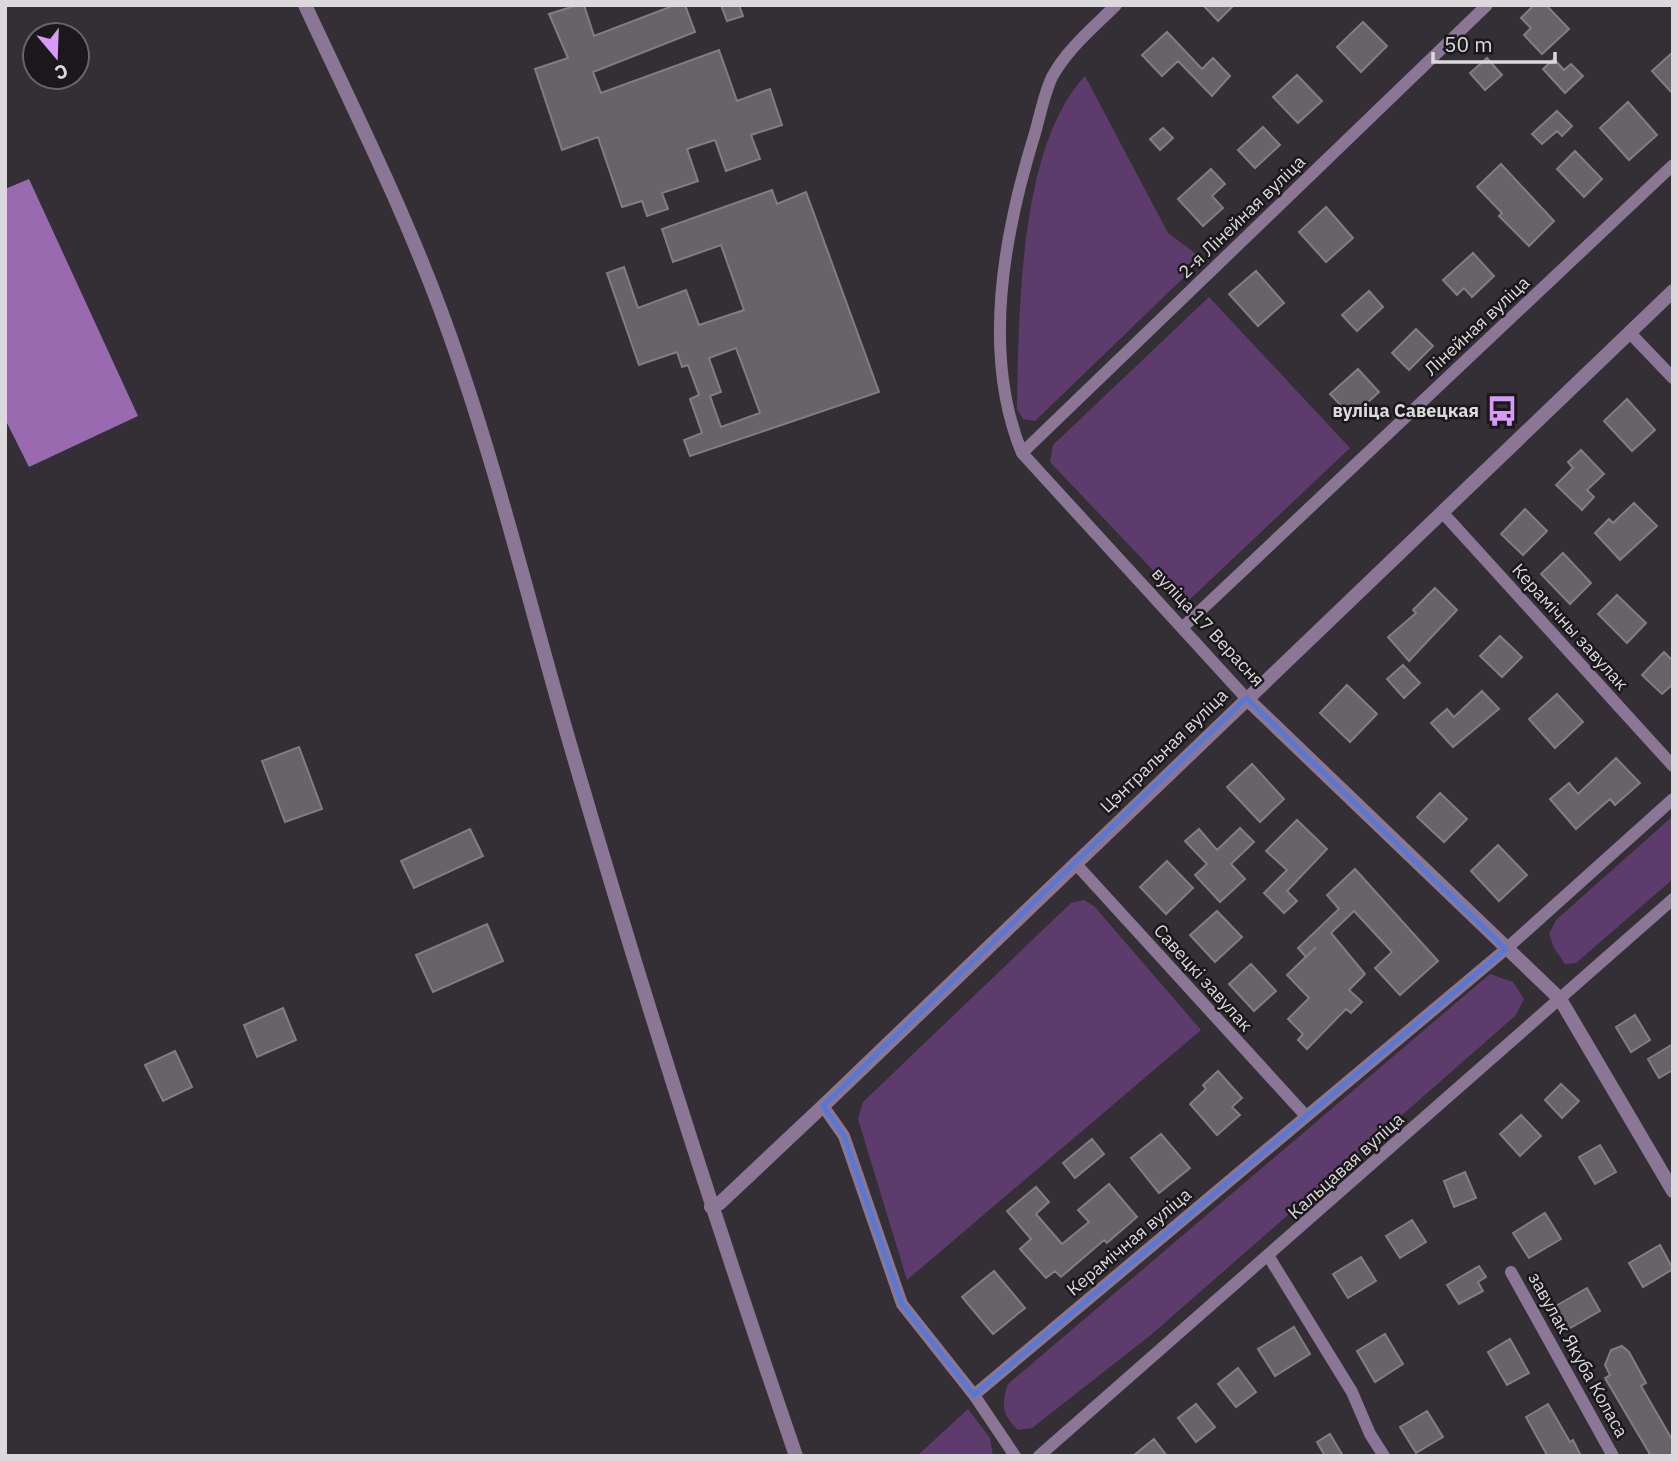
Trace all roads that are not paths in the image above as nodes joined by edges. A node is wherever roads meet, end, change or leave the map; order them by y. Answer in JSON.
{"nodes":[{"id":1,"x":305,"y":5,"type":"edge"},
{"id":2,"x":1116,"y":5,"type":"edge"},
{"id":3,"x":1487,"y":5,"type":"edge"},
{"id":4,"x":1673,"y":164,"type":"edge"},
{"id":5,"x":1673,"y":291,"type":"edge"},
{"id":6,"x":1629,"y":332,"type":"junction"},
{"id":7,"x":1673,"y":378,"type":"edge"},
{"id":8,"x":1022,"y":453,"type":"junction"},
{"id":9,"x":1442,"y":512,"type":"junction"},
{"id":10,"x":1182,"y":628,"type":"junction"},
{"id":11,"x":1246,"y":698,"type":"junction"},
{"id":12,"x":1673,"y":766,"type":"edge"},
{"id":13,"x":1673,"y":799,"type":"edge"},
{"id":14,"x":1075,"y":863,"type":"junction"},
{"id":15,"x":1673,"y":899,"type":"edge"},
{"id":16,"x":1506,"y":949,"type":"junction"},
{"id":17,"x":1560,"y":999,"type":"junction"},
{"id":18,"x":822,"y":1106,"type":"junction"},
{"id":19,"x":1306,"y":1116,"type":"junction"},
{"id":20,"x":1673,"y":1191,"type":"edge"},
{"id":21,"x":711,"y":1207,"type":"junction"},
{"id":22,"x":1269,"y":1257,"type":"junction"},
{"id":23,"x":1511,"y":1272,"type":"dead end"},
{"id":24,"x":974,"y":1395,"type":"junction"},
{"id":25,"x":796,"y":1456,"type":"edge"},
{"id":26,"x":1015,"y":1456,"type":"edge"},
{"id":27,"x":1040,"y":1456,"type":"edge"},
{"id":28,"x":1384,"y":1456,"type":"edge"},
{"id":29,"x":1613,"y":1456,"type":"edge"}],
"edges":[{"from":1,"to":21,"type":"street"},
{"from":2,"to":8,"type":"street","name":"вуліца 17 Верасня"},
{"from":3,"to":8,"type":"street","name":"2-я Лінейная вуліца"},
{"from":4,"to":10,"type":"street","name":"Лінейная вуліца"},
{"from":5,"to":6,"type":"street","name":"Цэнтральная вуліца"},
{"from":6,"to":7,"type":"street"},
{"from":6,"to":9,"type":"street","name":"Цэнтральная вуліца"},
{"from":8,"to":10,"type":"street","name":"вуліца 17 Верасня"},
{"from":9,"to":11,"type":"street","name":"Цэнтральная вуліца"},
{"from":9,"to":12,"type":"street","name":"Керамічны завулак"},
{"from":10,"to":11,"type":"street","name":"вуліца 17 Верасня"},
{"from":11,"to":14,"type":"street","name":"Цэнтральная вуліца"},
{"from":11,"to":16,"type":"street","name":"вуліца 17 Верасня"},
{"from":13,"to":16,"type":"street","name":"Керамічная вуліца"},
{"from":14,"to":18,"type":"street","name":"Цэнтральная вуліца"},
{"from":14,"to":19,"type":"street","name":"Савецкі завулак"},
{"from":15,"to":17,"type":"street","name":"Кальцавая вуліца"},
{"from":16,"to":17,"type":"street","name":"вуліца 17 Верасня"},
{"from":16,"to":19,"type":"street","name":"Керамічная вуліца"},
{"from":17,"to":20,"type":"street","name":"вуліца 17 Верасня"},
{"from":17,"to":22,"type":"street","name":"Кальцавая вуліца"},
{"from":18,"to":21,"type":"street","name":"Цэнтральная вуліца"},
{"from":18,"to":24,"type":"street"},
{"from":19,"to":24,"type":"street","name":"Керамічная вуліца"},
{"from":21,"to":25,"type":"street"},
{"from":22,"to":27,"type":"street","name":"Кальцавая вуліца"},
{"from":22,"to":28,"type":"street"},
{"from":23,"to":29,"type":"street","name":"завулак Якуба Коласа"},
{"from":24,"to":26,"type":"street"}]}
